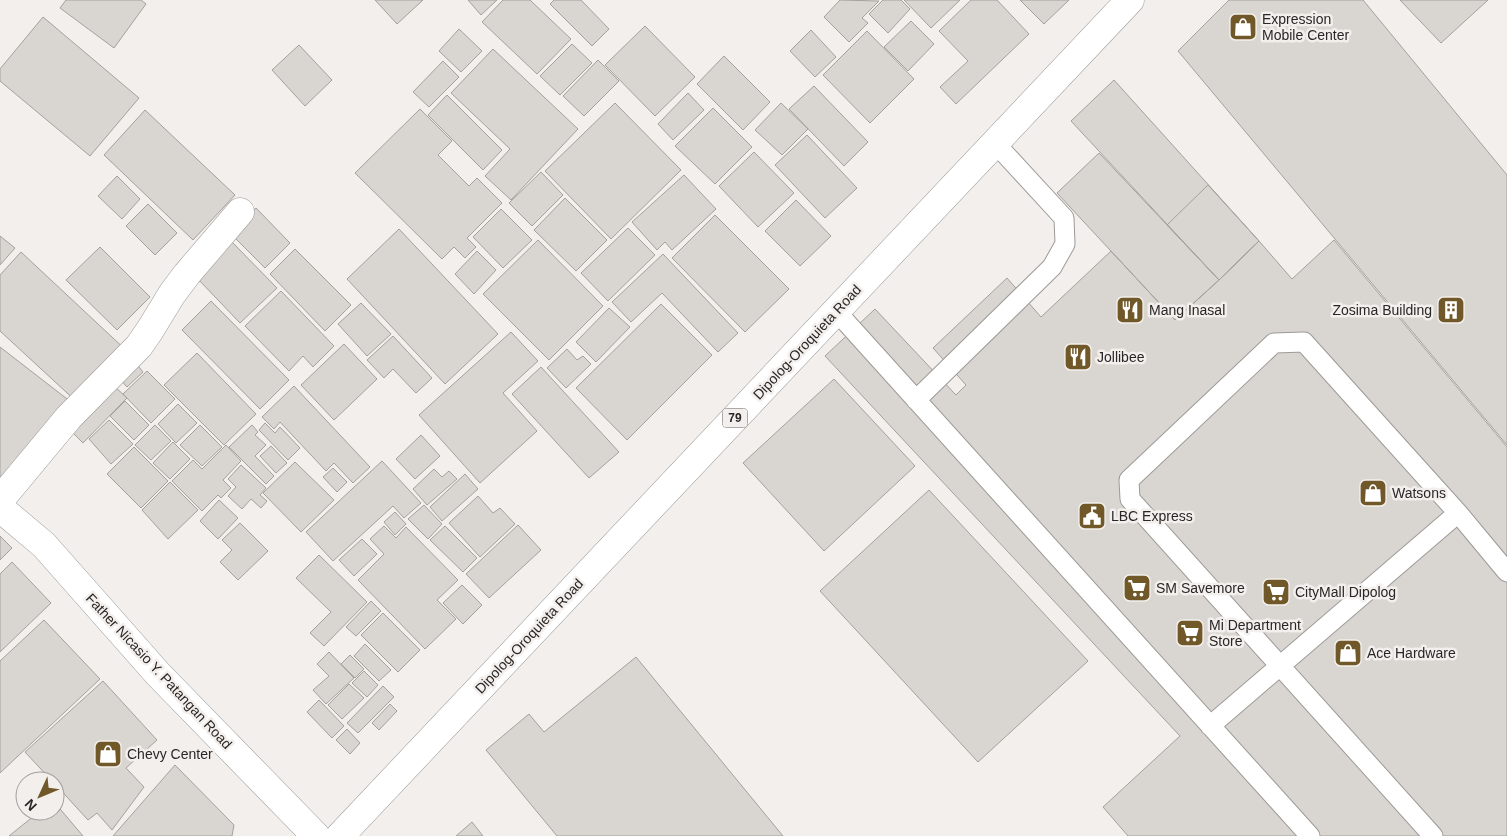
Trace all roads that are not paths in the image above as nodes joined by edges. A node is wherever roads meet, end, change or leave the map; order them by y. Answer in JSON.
{"nodes":[{"id":1,"x":1130,"y":0,"type":"edge"},
{"id":2,"x":995,"y":143,"type":"junction"},
{"id":3,"x":240,"y":212,"type":"dead end"},
{"id":4,"x":836,"y":311,"type":"junction"},
{"id":5,"x":916,"y":400,"type":"junction"},
{"id":6,"x":0,"y":500,"type":"edge"},
{"id":7,"x":0,"y":508,"type":"edge"},
{"id":8,"x":1458,"y":513,"type":"junction"},
{"id":9,"x":1507,"y":572,"type":"edge"},
{"id":10,"x":1280,"y":666,"type":"junction"},
{"id":11,"x":1210,"y":726,"type":"junction"},
{"id":12,"x":316,"y":836,"type":"edge"},
{"id":13,"x":340,"y":836,"type":"edge"},
{"id":14,"x":1310,"y":836,"type":"edge"},
{"id":15,"x":1433,"y":836,"type":"edge"}],
"edges":[{"from":1,"to":2,"type":"main road","name":"Dipolog-Oroquieta Road","number":"79"},
{"from":2,"to":4,"type":"main road","name":"Dipolog-Oroquieta Road","number":"79"},
{"from":2,"to":5,"type":"lane"},
{"from":3,"to":6,"type":"main road"},
{"from":4,"to":5,"type":"lane"},
{"from":4,"to":13,"type":"main road","name":"Dipolog-Oroquieta Road","number":"79"},
{"from":5,"to":11,"type":"lane"},
{"from":7,"to":12,"type":"main road","name":"Father Nicasio Y. Patangan Road"},
{"from":8,"to":9,"type":"lane"},
{"from":8,"to":10,"type":"lane"},
{"from":8,"to":10,"type":"lane"},
{"from":10,"to":11,"type":"lane"},
{"from":10,"to":15,"type":"lane"},
{"from":11,"to":14,"type":"lane"}]}
